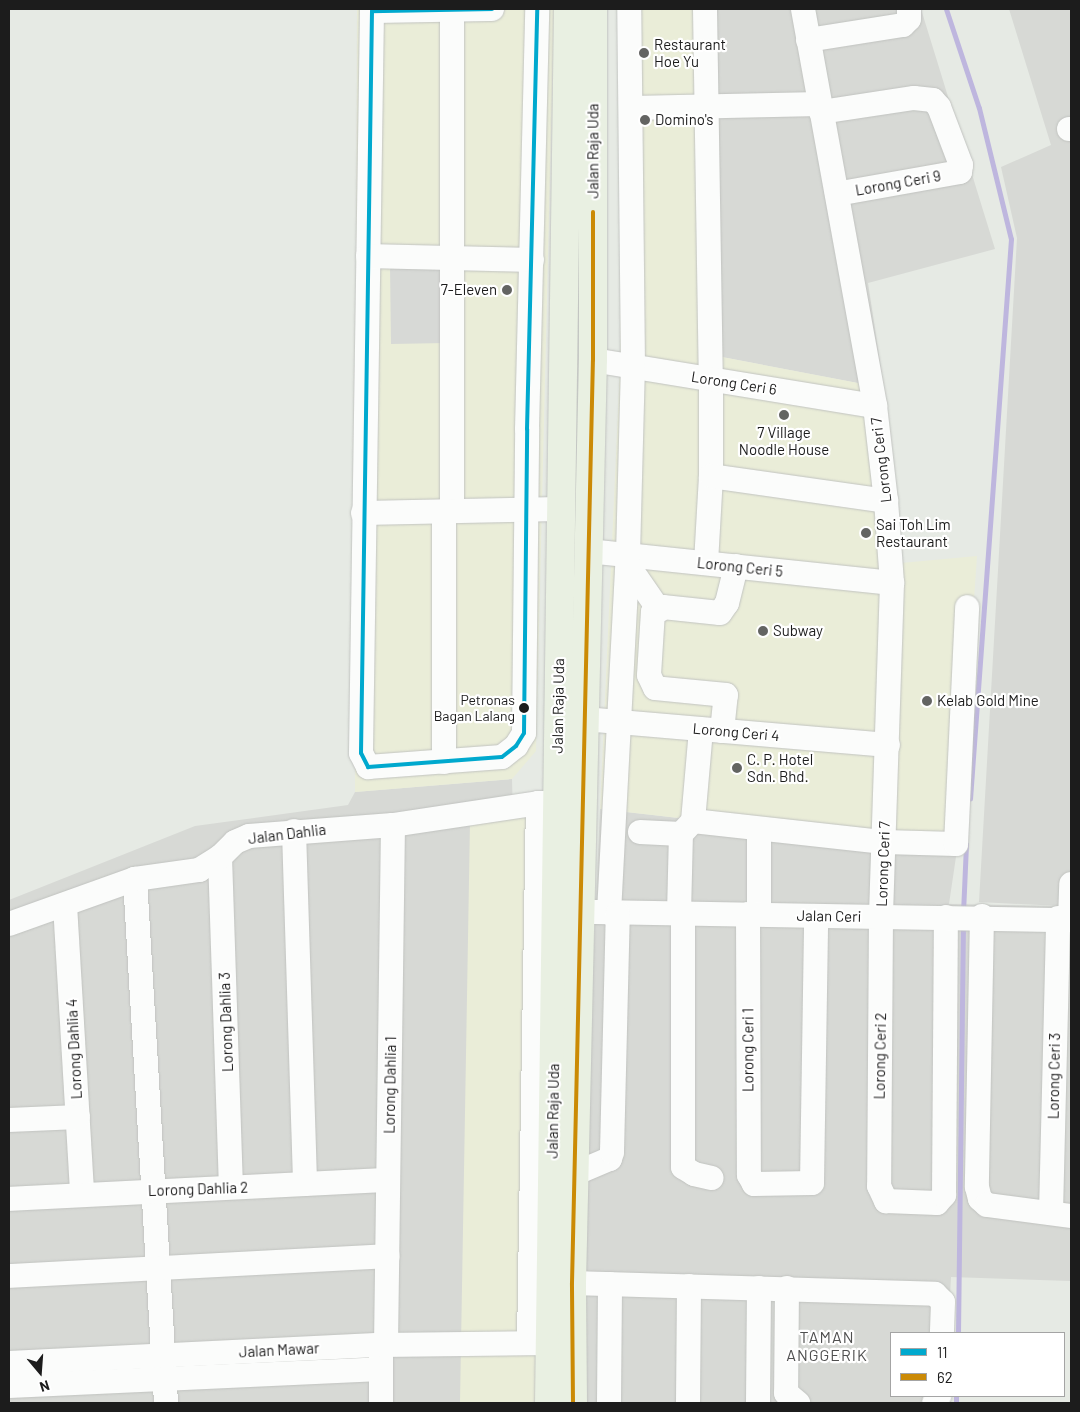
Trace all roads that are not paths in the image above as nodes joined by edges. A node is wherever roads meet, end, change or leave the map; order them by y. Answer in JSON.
{"nodes":[{"id":1,"x":452,"y":9,"type":"edge"},
{"id":2,"x":462,"y":9,"type":"edge"},
{"id":3,"x":492,"y":9,"type":"edge"},
{"id":4,"x":536,"y":9,"type":"edge"},
{"id":5,"x":568,"y":9,"type":"edge"},
{"id":6,"x":593,"y":9,"type":"edge"},
{"id":7,"x":629,"y":9,"type":"edge"},
{"id":8,"x":705,"y":9,"type":"edge"},
{"id":9,"x":803,"y":9,"type":"edge"},
{"id":10,"x":909,"y":14,"type":"edge"},
{"id":11,"x":808,"y":40,"type":"junction"},
{"id":12,"x":632,"y":108,"type":"junction"},
{"id":13,"x":708,"y":108,"type":"junction"},
{"id":14,"x":821,"y":108,"type":"junction"},
{"id":15,"x":837,"y":194,"type":"junction"},
{"id":16,"x":368,"y":256,"type":"junction"},
{"id":17,"x":452,"y":257,"type":"junction"},
{"id":18,"x":532,"y":260,"type":"junction"},
{"id":19,"x":593,"y":360,"type":"junction"},
{"id":20,"x":633,"y":366,"type":"junction"},
{"id":21,"x":711,"y":379,"type":"junction"},
{"id":22,"x":875,"y":406,"type":"junction"},
{"id":23,"x":711,"y":476,"type":"junction"},
{"id":24,"x":886,"y":501,"type":"junction"},
{"id":25,"x":559,"y":509,"type":"junction"},
{"id":26,"x":527,"y":510,"type":"junction"},
{"id":27,"x":448,"y":511,"type":"junction"},
{"id":28,"x":363,"y":513,"type":"junction"},
{"id":29,"x":588,"y":552,"type":"junction"},
{"id":30,"x":628,"y":560,"type":"junction"},
{"id":31,"x":706,"y":563,"type":"junction"},
{"id":32,"x":736,"y":566,"type":"junction"},
{"id":33,"x":892,"y":583,"type":"junction"},
{"id":34,"x":967,"y":607,"type":"dead end"},
{"id":35,"x":659,"y":610,"type":"junction"},
{"id":36,"x":584,"y":719,"type":"junction"},
{"id":37,"x":619,"y":720,"type":"junction"},
{"id":38,"x":712,"y":730,"type":"junction"},
{"id":39,"x":888,"y":746,"type":"junction"},
{"id":40,"x":444,"y":762,"type":"junction"},
{"id":41,"x":559,"y":803,"type":"junction"},
{"id":42,"x":393,"y":825,"type":"junction"},
{"id":43,"x":687,"y":827,"type":"junction"},
{"id":44,"x":759,"y":830,"type":"junction"},
{"id":45,"x":294,"y":831,"type":"junction"},
{"id":46,"x":640,"y":832,"type":"dead end"},
{"id":47,"x":884,"y":842,"type":"junction"},
{"id":48,"x":220,"y":857,"type":"junction"},
{"id":49,"x":134,"y":878,"type":"junction"},
{"id":50,"x":1071,"y":884,"type":"edge"},
{"id":51,"x":65,"y":905,"type":"junction"},
{"id":52,"x":569,"y":911,"type":"junction"},
{"id":53,"x":614,"y":913,"type":"junction"},
{"id":54,"x":681,"y":914,"type":"junction"},
{"id":55,"x":754,"y":914,"type":"junction"},
{"id":56,"x":816,"y":916,"type":"junction"},
{"id":57,"x":964,"y":916,"type":"junction"},
{"id":58,"x":881,"y":917,"type":"junction"},
{"id":59,"x":1066,"y":920,"type":"edge"},
{"id":60,"x":9,"y":924,"type":"edge"},
{"id":61,"x":78,"y":1117,"type":"junction"},
{"id":62,"x":9,"y":1120,"type":"edge"},
{"id":63,"x":574,"y":1174,"type":"junction"},
{"id":64,"x":712,"y":1178,"type":"dead end"},
{"id":65,"x":388,"y":1180,"type":"junction"},
{"id":66,"x":305,"y":1184,"type":"junction"},
{"id":67,"x":231,"y":1187,"type":"junction"},
{"id":68,"x":155,"y":1190,"type":"junction"},
{"id":69,"x":82,"y":1194,"type":"junction"},
{"id":70,"x":9,"y":1199,"type":"edge"},
{"id":71,"x":1061,"y":1214,"type":"edge"},
{"id":72,"x":388,"y":1256,"type":"junction"},
{"id":73,"x":160,"y":1269,"type":"junction"},
{"id":74,"x":9,"y":1276,"type":"edge"},
{"id":75,"x":572,"y":1283,"type":"junction"},
{"id":76,"x":610,"y":1284,"type":"junction"},
{"id":77,"x":689,"y":1286,"type":"junction"},
{"id":78,"x":759,"y":1288,"type":"junction"},
{"id":79,"x":788,"y":1288,"type":"junction"},
{"id":80,"x":942,"y":1332,"type":"edge"},
{"id":81,"x":539,"y":1343,"type":"junction"},
{"id":82,"x":383,"y":1344,"type":"junction"},
{"id":83,"x":165,"y":1355,"type":"junction"},
{"id":84,"x":9,"y":1363,"type":"edge"},
{"id":85,"x":381,"y":1369,"type":"junction"},
{"id":86,"x":166,"y":1379,"type":"junction"},
{"id":87,"x":9,"y":1386,"type":"edge"},
{"id":88,"x":166,"y":1403,"type":"edge"},
{"id":89,"x":381,"y":1403,"type":"edge"},
{"id":90,"x":549,"y":1403,"type":"edge"},
{"id":91,"x":573,"y":1403,"type":"edge"},
{"id":92,"x":609,"y":1403,"type":"edge"},
{"id":93,"x":688,"y":1403,"type":"edge"},
{"id":94,"x":758,"y":1403,"type":"edge"},
{"id":95,"x":798,"y":1403,"type":"edge"}],
"edges":[{"from":1,"to":2,"type":"street"},
{"from":1,"to":16,"type":"street"},
{"from":1,"to":17,"type":"street"},
{"from":2,"to":3,"type":"street"},
{"from":4,"to":18,"type":"street"},
{"from":5,"to":25,"type":"main road","name":"Jalan Raja Uda"},
{"from":6,"to":19,"type":"main road","name":"Jalan Raja Uda"},
{"from":7,"to":12,"type":"street"},
{"from":8,"to":13,"type":"street"},
{"from":9,"to":11,"type":"street","name":"Lorong Ceri 7"},
{"from":10,"to":11,"type":"street"},
{"from":11,"to":14,"type":"street","name":"Lorong Ceri 7"},
{"from":12,"to":13,"type":"street"},
{"from":12,"to":20,"type":"street"},
{"from":13,"to":14,"type":"street"},
{"from":13,"to":21,"type":"street"},
{"from":14,"to":15,"type":"street","name":"Lorong Ceri 7"},
{"from":14,"to":15,"type":"street","name":"Lorong Ceri 9"},
{"from":15,"to":22,"type":"street","name":"Lorong Ceri 7"},
{"from":16,"to":17,"type":"street"},
{"from":16,"to":28,"type":"street"},
{"from":17,"to":18,"type":"street"},
{"from":17,"to":27,"type":"street"},
{"from":18,"to":26,"type":"street"},
{"from":19,"to":20,"type":"street","name":"Lorong Ceri 6"},
{"from":19,"to":29,"type":"main road","name":"Jalan Raja Uda"},
{"from":20,"to":21,"type":"street","name":"Lorong Ceri 6"},
{"from":20,"to":30,"type":"street"},
{"from":21,"to":22,"type":"street","name":"Lorong Ceri 6"},
{"from":21,"to":23,"type":"street"},
{"from":22,"to":24,"type":"street","name":"Lorong Ceri 7"},
{"from":23,"to":24,"type":"street"},
{"from":23,"to":31,"type":"street"},
{"from":24,"to":33,"type":"street","name":"Lorong Ceri 7"},
{"from":25,"to":26,"type":"street"},
{"from":25,"to":41,"type":"main road","name":"Jalan Raja Uda"},
{"from":26,"to":27,"type":"street"},
{"from":26,"to":40,"type":"street"},
{"from":27,"to":28,"type":"street"},
{"from":27,"to":40,"type":"street"},
{"from":28,"to":40,"type":"street"},
{"from":29,"to":30,"type":"street","name":"Lorong Ceri 5"},
{"from":29,"to":36,"type":"main road","name":"Jalan Raja Uda"},
{"from":30,"to":31,"type":"street","name":"Lorong Ceri 5"},
{"from":30,"to":35,"type":"street"},
{"from":30,"to":37,"type":"street"},
{"from":31,"to":32,"type":"street","name":"Lorong Ceri 5"},
{"from":32,"to":33,"type":"street","name":"Lorong Ceri 5"},
{"from":32,"to":35,"type":"street"},
{"from":33,"to":39,"type":"street","name":"Lorong Ceri 7"},
{"from":34,"to":47,"type":"street"},
{"from":35,"to":38,"type":"street"},
{"from":36,"to":37,"type":"street","name":"Lorong Ceri 4"},
{"from":36,"to":41,"type":"main road","name":"Jalan Raja Uda"},
{"from":37,"to":38,"type":"street","name":"Lorong Ceri 4"},
{"from":37,"to":53,"type":"street"},
{"from":38,"to":39,"type":"street","name":"Lorong Ceri 4"},
{"from":38,"to":43,"type":"street"},
{"from":39,"to":47,"type":"street","name":"Lorong Ceri 7"},
{"from":41,"to":42,"type":"street","name":"Jalan Dahlia"},
{"from":41,"to":52,"type":"main road","name":"Jalan Raja Uda"},
{"from":41,"to":81,"type":"street"},
{"from":42,"to":45,"type":"street","name":"Jalan Dahlia"},
{"from":42,"to":65,"type":"street","name":"Lorong Dahlia 1"},
{"from":43,"to":44,"type":"street"},
{"from":43,"to":46,"type":"street"},
{"from":43,"to":54,"type":"street"},
{"from":44,"to":47,"type":"street"},
{"from":44,"to":55,"type":"street","name":"Lorong Ceri 1"},
{"from":45,"to":48,"type":"street","name":"Jalan Dahlia"},
{"from":45,"to":66,"type":"street"},
{"from":47,"to":58,"type":"street","name":"Lorong Ceri 7"},
{"from":48,"to":49,"type":"street","name":"Jalan Dahlia"},
{"from":48,"to":67,"type":"street","name":"Lorong Dahlia 3"},
{"from":49,"to":51,"type":"street","name":"Jalan Dahlia"},
{"from":49,"to":68,"type":"street"},
{"from":50,"to":59,"type":"street","name":"Lorong Ceri 3"},
{"from":51,"to":60,"type":"street","name":"Jalan Dahlia"},
{"from":51,"to":61,"type":"street","name":"Lorong Dahlia 4"},
{"from":52,"to":53,"type":"street","name":"Jalan Ceri"},
{"from":52,"to":63,"type":"main road","name":"Jalan Raja Uda"},
{"from":52,"to":81,"type":"main road","name":"Jalan Raja Uda"},
{"from":53,"to":54,"type":"street","name":"Jalan Ceri"},
{"from":53,"to":63,"type":"street"},
{"from":54,"to":55,"type":"street","name":"Jalan Ceri"},
{"from":54,"to":64,"type":"street"},
{"from":55,"to":56,"type":"street","name":"Jalan Ceri"},
{"from":55,"to":56,"type":"street","name":"Lorong Ceri 1"},
{"from":56,"to":58,"type":"street","name":"Jalan Ceri"},
{"from":57,"to":58,"type":"street","name":"Jalan Ceri"},
{"from":57,"to":58,"type":"street","name":"Lorong Ceri 2"},
{"from":57,"to":59,"type":"street","name":"Jalan Ceri"},
{"from":57,"to":71,"type":"street"},
{"from":59,"to":71,"type":"street","name":"Lorong Ceri 3"},
{"from":61,"to":62,"type":"street"},
{"from":61,"to":69,"type":"street","name":"Lorong Dahlia 4"},
{"from":63,"to":75,"type":"main road","name":"Jalan Raja Uda"},
{"from":65,"to":66,"type":"street","name":"Lorong Dahlia 2"},
{"from":65,"to":72,"type":"street","name":"Lorong Dahlia 1"},
{"from":66,"to":67,"type":"street","name":"Lorong Dahlia 2"},
{"from":67,"to":68,"type":"street","name":"Lorong Dahlia 2"},
{"from":68,"to":69,"type":"street","name":"Lorong Dahlia 2"},
{"from":68,"to":73,"type":"street"},
{"from":69,"to":70,"type":"street","name":"Lorong Dahlia 2"},
{"from":72,"to":73,"type":"street"},
{"from":72,"to":82,"type":"street","name":"Lorong Dahlia 1"},
{"from":73,"to":74,"type":"street"},
{"from":73,"to":83,"type":"street"},
{"from":75,"to":76,"type":"street"},
{"from":75,"to":91,"type":"main road","name":"Jalan Raja Uda"},
{"from":76,"to":77,"type":"street"},
{"from":76,"to":92,"type":"street"},
{"from":77,"to":78,"type":"street"},
{"from":77,"to":93,"type":"street"},
{"from":78,"to":79,"type":"street"},
{"from":78,"to":94,"type":"street"},
{"from":79,"to":80,"type":"street"},
{"from":79,"to":95,"type":"street"},
{"from":81,"to":82,"type":"street","name":"Jalan Mawar"},
{"from":81,"to":90,"type":"main road","name":"Jalan Raja Uda"},
{"from":82,"to":83,"type":"street","name":"Jalan Mawar"},
{"from":82,"to":85,"type":"street","name":"Lorong Dahlia 1"},
{"from":83,"to":84,"type":"street","name":"Jalan Mawar"},
{"from":83,"to":86,"type":"street"},
{"from":85,"to":86,"type":"street"},
{"from":85,"to":89,"type":"street","name":"Lorong Dahlia 1"},
{"from":86,"to":87,"type":"street"},
{"from":86,"to":88,"type":"street"}]}
